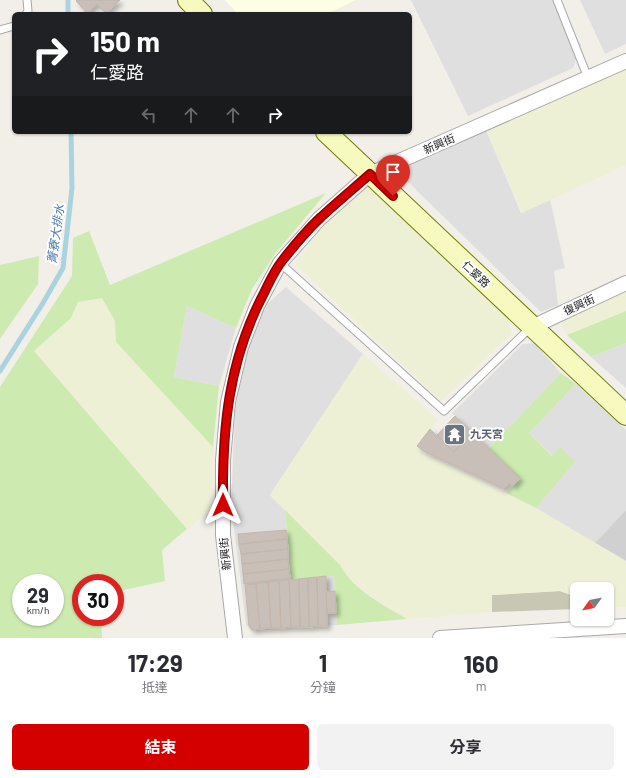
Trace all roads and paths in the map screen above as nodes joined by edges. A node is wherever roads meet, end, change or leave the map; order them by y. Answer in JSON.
{"nodes":[{"id":1,"x":27,"y":0,"type":"edge"},
{"id":2,"x":188,"y":0,"type":"edge"},
{"id":3,"x":557,"y":0,"type":"edge"},
{"id":4,"x":27,"y":12,"type":"edge"},
{"id":5,"x":200,"y":12,"type":"edge"},
{"id":6,"x":12,"y":27,"type":"edge"},
{"id":7,"x":0,"y":30,"type":"edge"},
{"id":8,"x":626,"y":61,"type":"edge"},
{"id":9,"x":588,"y":78,"type":"junction"},
{"id":10,"x":328,"y":134,"type":"edge"},
{"id":11,"x":370,"y":174,"type":"junction"},
{"id":12,"x":280,"y":263,"type":"junction"},
{"id":13,"x":626,"y":283,"type":"edge"},
{"id":14,"x":532,"y":327,"type":"junction"},
{"id":15,"x":626,"y":415,"type":"edge"},
{"id":16,"x":626,"y":626,"type":"edge"},
{"id":17,"x":235,"y":638,"type":"edge"},
{"id":18,"x":440,"y":638,"type":"edge"}],
"edges":[{"from":1,"to":4,"type":"lane"},
{"from":2,"to":5,"type":"street"},
{"from":3,"to":9,"type":"lane"},
{"from":6,"to":7,"type":"lane"},
{"from":8,"to":9,"type":"street","name":"新興街"},
{"from":9,"to":11,"type":"street","name":"新興街"},
{"from":10,"to":11,"type":"street","name":"仁愛路"},
{"from":11,"to":12,"type":"street","name":"新興街"},
{"from":11,"to":14,"type":"street","name":"仁愛路"},
{"from":12,"to":14,"type":"lane"},
{"from":12,"to":17,"type":"street","name":"新興街"},
{"from":13,"to":14,"type":"street","name":"復興街"},
{"from":14,"to":15,"type":"street","name":"仁愛路"},
{"from":16,"to":18,"type":"street"}]}
